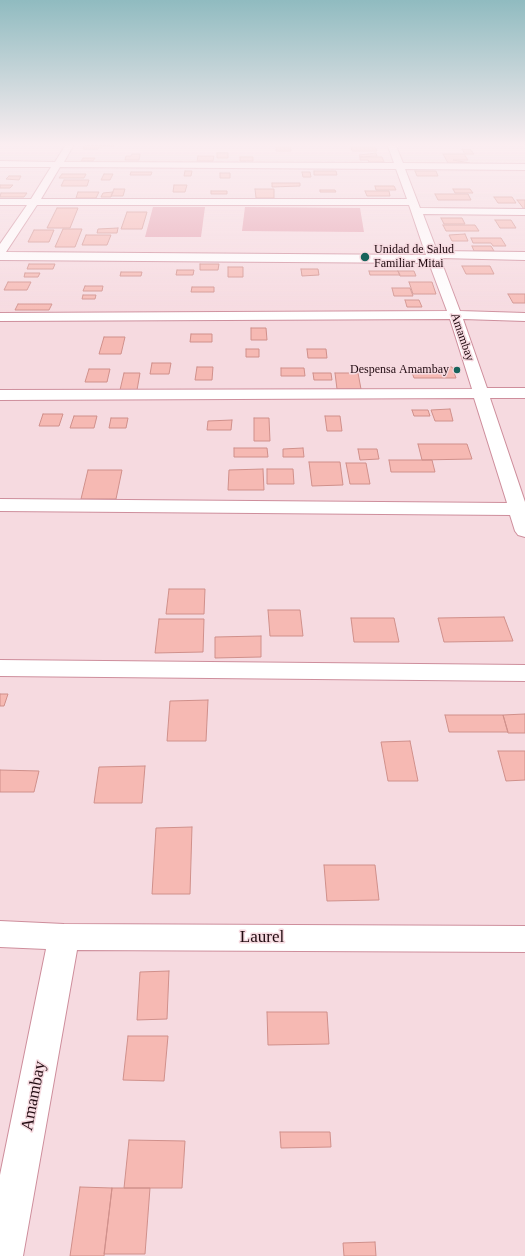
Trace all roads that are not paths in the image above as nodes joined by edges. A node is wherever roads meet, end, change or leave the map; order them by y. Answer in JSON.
{"nodes":[{"id":1,"x":32,"y":205,"type":"edge"},
{"id":2,"x":233,"y":205,"type":"edge"},
{"id":3,"x":414,"y":207,"type":"junction"},
{"id":4,"x":525,"y":212,"type":"edge"},
{"id":5,"x":0,"y":254,"type":"edge"},
{"id":6,"x":525,"y":256,"type":"edge"},
{"id":7,"x":432,"y":257,"type":"junction"},
{"id":8,"x":455,"y":315,"type":"junction"},
{"id":9,"x":0,"y":317,"type":"edge"},
{"id":10,"x":525,"y":317,"type":"edge"},
{"id":11,"x":481,"y":392,"type":"junction"},
{"id":12,"x":525,"y":393,"type":"edge"},
{"id":13,"x":0,"y":395,"type":"edge"},
{"id":14,"x":0,"y":505,"type":"edge"},
{"id":15,"x":522,"y":509,"type":"edge"},
{"id":16,"x":525,"y":531,"type":"edge"},
{"id":17,"x":0,"y":668,"type":"edge"},
{"id":18,"x":525,"y":673,"type":"edge"},
{"id":19,"x":0,"y":934,"type":"edge"},
{"id":20,"x":64,"y":937,"type":"junction"},
{"id":21,"x":525,"y":939,"type":"edge"},
{"id":22,"x":3,"y":1256,"type":"edge"}],
"edges":[{"from":1,"to":5,"type":"street"},
{"from":2,"to":3,"type":"street"},
{"from":3,"to":4,"type":"street"},
{"from":3,"to":7,"type":"street","name":"Amambay"},
{"from":5,"to":7,"type":"street"},
{"from":6,"to":7,"type":"street"},
{"from":7,"to":8,"type":"street","name":"Amambay"},
{"from":8,"to":9,"type":"street"},
{"from":8,"to":10,"type":"street"},
{"from":8,"to":11,"type":"street","name":"Amambay"},
{"from":11,"to":12,"type":"street"},
{"from":11,"to":13,"type":"street"},
{"from":11,"to":15,"type":"street","name":"Amambay"},
{"from":14,"to":15,"type":"street"},
{"from":15,"to":16,"type":"street","name":"Amambay"},
{"from":17,"to":18,"type":"street"},
{"from":19,"to":20,"type":"street","name":"Laurel"},
{"from":20,"to":21,"type":"street","name":"Laurel"},
{"from":20,"to":22,"type":"street","name":"Amambay"}]}
